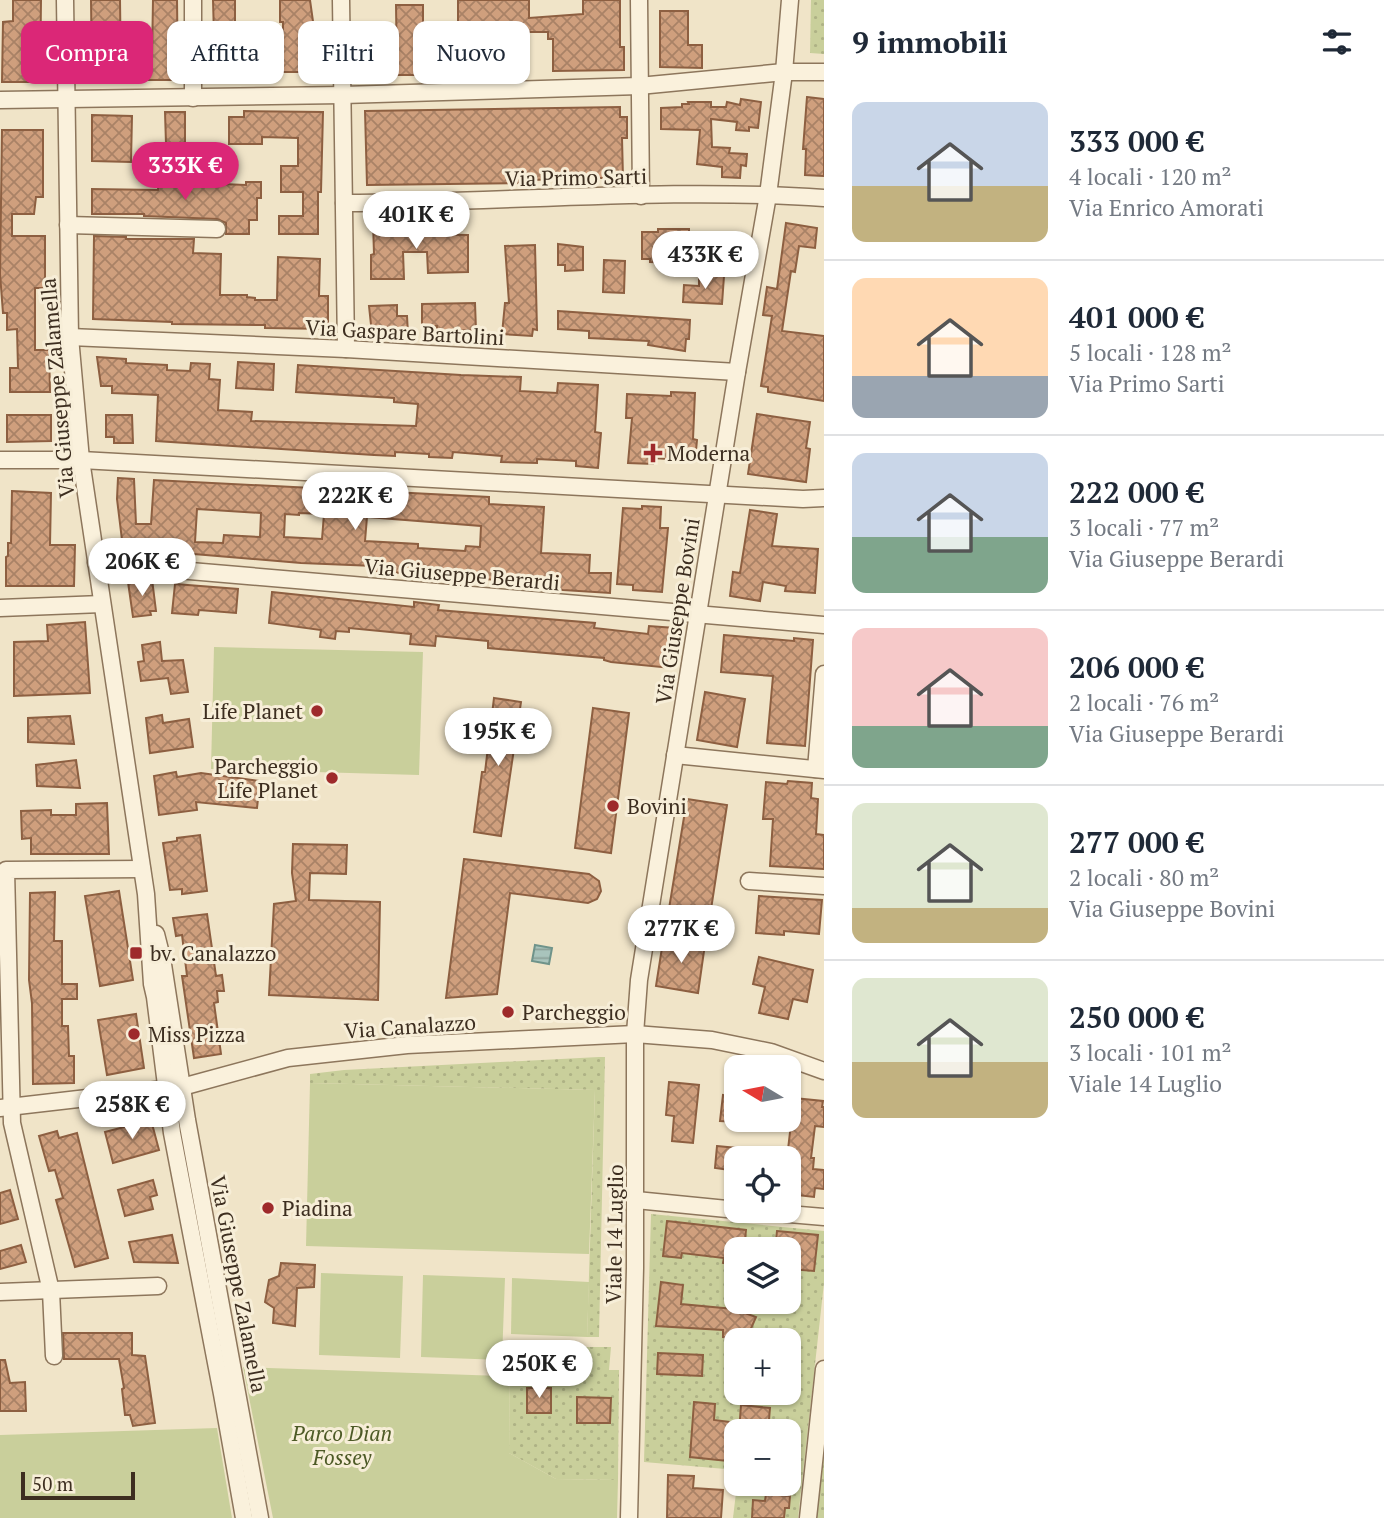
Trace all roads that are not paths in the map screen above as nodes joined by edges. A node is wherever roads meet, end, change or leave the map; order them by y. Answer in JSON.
{"nodes":[{"id":1,"x":65,"y":0,"type":"edge"},
{"id":2,"x":193,"y":0,"type":"edge"},
{"id":3,"x":341,"y":0,"type":"edge"},
{"id":4,"x":639,"y":0,"type":"edge"},
{"id":5,"x":790,"y":0,"type":"edge"},
{"id":6,"x":784,"y":72,"type":"junction"},
{"id":7,"x":824,"y":72,"type":"edge"},
{"id":8,"x":639,"y":86,"type":"junction"},
{"id":9,"x":343,"y":95,"type":"junction"},
{"id":10,"x":66,"y":98,"type":"junction"},
{"id":11,"x":193,"y":98,"type":"junction"},
{"id":12,"x":0,"y":100,"type":"edge"},
{"id":13,"x":768,"y":195,"type":"junction"},
{"id":14,"x":641,"y":196,"type":"junction"},
{"id":15,"x":824,"y":198,"type":"edge"},
{"id":16,"x":344,"y":203,"type":"junction"},
{"id":17,"x":68,"y":225,"type":"junction"},
{"id":18,"x":217,"y":229,"type":"dead end"},
{"id":19,"x":70,"y":337,"type":"junction"},
{"id":20,"x":346,"y":349,"type":"junction"},
{"id":21,"x":737,"y":372,"type":"junction"},
{"id":22,"x":0,"y":460,"type":"edge"},
{"id":23,"x":81,"y":460,"type":"junction"},
{"id":24,"x":718,"y":492,"type":"junction"},
{"id":25,"x":824,"y":498,"type":"edge"},
{"id":26,"x":96,"y":564,"type":"junction"},
{"id":27,"x":102,"y":604,"type":"junction"},
{"id":28,"x":0,"y":608,"type":"edge"},
{"id":29,"x":698,"y":615,"type":"junction"},
{"id":30,"x":824,"y":625,"type":"edge"},
{"id":31,"x":824,"y":674,"type":"edge"},
{"id":32,"x":675,"y":755,"type":"junction"},
{"id":33,"x":820,"y":769,"type":"edge"},
{"id":34,"x":142,"y":869,"type":"junction"},
{"id":35,"x":749,"y":881,"type":"dead end"},
{"id":36,"x":824,"y":887,"type":"edge"},
{"id":37,"x":146,"y":894,"type":"junction"},
{"id":38,"x":635,"y":1034,"type":"junction"},
{"id":39,"x":824,"y":1071,"type":"edge"},
{"id":40,"x":167,"y":1092,"type":"junction"},
{"id":41,"x":6,"y":1108,"type":"edge"},
{"id":42,"x":636,"y":1200,"type":"junction"},
{"id":43,"x":724,"y":1209,"type":"edge"},
{"id":44,"x":801,"y":1215,"type":"edge"},
{"id":45,"x":824,"y":1217,"type":"edge"},
{"id":46,"x":158,"y":1286,"type":"dead end"},
{"id":47,"x":51,"y":1291,"type":"junction"},
{"id":48,"x":0,"y":1293,"type":"edge"},
{"id":49,"x":54,"y":1356,"type":"dead end"},
{"id":50,"x":824,"y":1369,"type":"edge"},
{"id":51,"x":222,"y":1394,"type":"junction"},
{"id":52,"x":243,"y":1518,"type":"edge"},
{"id":53,"x":252,"y":1518,"type":"edge"},
{"id":54,"x":260,"y":1518,"type":"edge"},
{"id":55,"x":629,"y":1518,"type":"edge"},
{"id":56,"x":808,"y":1518,"type":"edge"}],
"edges":[{"from":1,"to":10,"type":"street","name":"Via Giuseppe Zalamella"},
{"from":2,"to":11,"type":"street"},
{"from":3,"to":9,"type":"street"},
{"from":4,"to":8,"type":"street"},
{"from":5,"to":6,"type":"street","name":"Via Giuseppe Bovini"},
{"from":6,"to":7,"type":"street"},
{"from":6,"to":8,"type":"street"},
{"from":6,"to":13,"type":"street","name":"Via Giuseppe Bovini"},
{"from":8,"to":9,"type":"street"},
{"from":8,"to":14,"type":"street"},
{"from":9,"to":11,"type":"street"},
{"from":9,"to":16,"type":"street"},
{"from":10,"to":11,"type":"street"},
{"from":10,"to":12,"type":"street"},
{"from":10,"to":17,"type":"street","name":"Via Giuseppe Zalamella"},
{"from":13,"to":14,"type":"street","name":"Via Primo Sarti"},
{"from":13,"to":15,"type":"street","name":"Via Primo Sarti"},
{"from":13,"to":21,"type":"street","name":"Via Giuseppe Bovini"},
{"from":14,"to":16,"type":"street","name":"Via Primo Sarti"},
{"from":16,"to":20,"type":"street"},
{"from":17,"to":18,"type":"street"},
{"from":17,"to":19,"type":"street","name":"Via Giuseppe Zalamella"},
{"from":19,"to":20,"type":"street","name":"Via Gaspare Bartolini"},
{"from":19,"to":23,"type":"street","name":"Via Giuseppe Zalamella"},
{"from":20,"to":21,"type":"street","name":"Via Gaspare Bartolini"},
{"from":21,"to":24,"type":"street","name":"Via Giuseppe Bovini"},
{"from":22,"to":23,"type":"street"},
{"from":23,"to":24,"type":"street"},
{"from":23,"to":26,"type":"street","name":"Via Giuseppe Zalamella"},
{"from":24,"to":25,"type":"street"},
{"from":24,"to":29,"type":"street","name":"Via Giuseppe Bovini"},
{"from":26,"to":27,"type":"street","name":"Via Giuseppe Zalamella"},
{"from":26,"to":29,"type":"street","name":"Via Giuseppe Berardi"},
{"from":27,"to":28,"type":"street"},
{"from":27,"to":34,"type":"street","name":"Via Giuseppe Zalamella"},
{"from":29,"to":30,"type":"street","name":"Via Giuseppe Berardi"},
{"from":29,"to":32,"type":"street","name":"Via Giuseppe Bovini"},
{"from":31,"to":33,"type":"street"},
{"from":32,"to":33,"type":"street"},
{"from":32,"to":38,"type":"street","name":"Via Giuseppe Bovini"},
{"from":34,"to":37,"type":"street","name":"Via Giuseppe Zalamella"},
{"from":34,"to":41,"type":"street"},
{"from":35,"to":36,"type":"street"},
{"from":37,"to":40,"type":"street","name":"Via Giuseppe Zalamella"},
{"from":37,"to":40,"type":"street","name":"Via Giuseppe Zalamella"},
{"from":38,"to":39,"type":"street","name":"Via Canalazzo"},
{"from":38,"to":40,"type":"street","name":"Via Canalazzo"},
{"from":38,"to":42,"type":"street","name":"Viale 14 Luglio"},
{"from":40,"to":41,"type":"street","name":"Via Canalazzo"},
{"from":40,"to":51,"type":"street","name":"Via Giuseppe Zalamella"},
{"from":40,"to":54,"type":"street","name":"Via Giuseppe Zalamella"},
{"from":41,"to":47,"type":"street"},
{"from":42,"to":43,"type":"street"},
{"from":42,"to":55,"type":"street","name":"Viale 14 Luglio"},
{"from":44,"to":45,"type":"street"},
{"from":46,"to":47,"type":"street"},
{"from":47,"to":48,"type":"street"},
{"from":47,"to":49,"type":"street"},
{"from":50,"to":56,"type":"street"},
{"from":51,"to":52,"type":"street","name":"Via Giuseppe Zalamella"},
{"from":51,"to":53,"type":"street","name":"Via Giuseppe Zalamella"}]}
